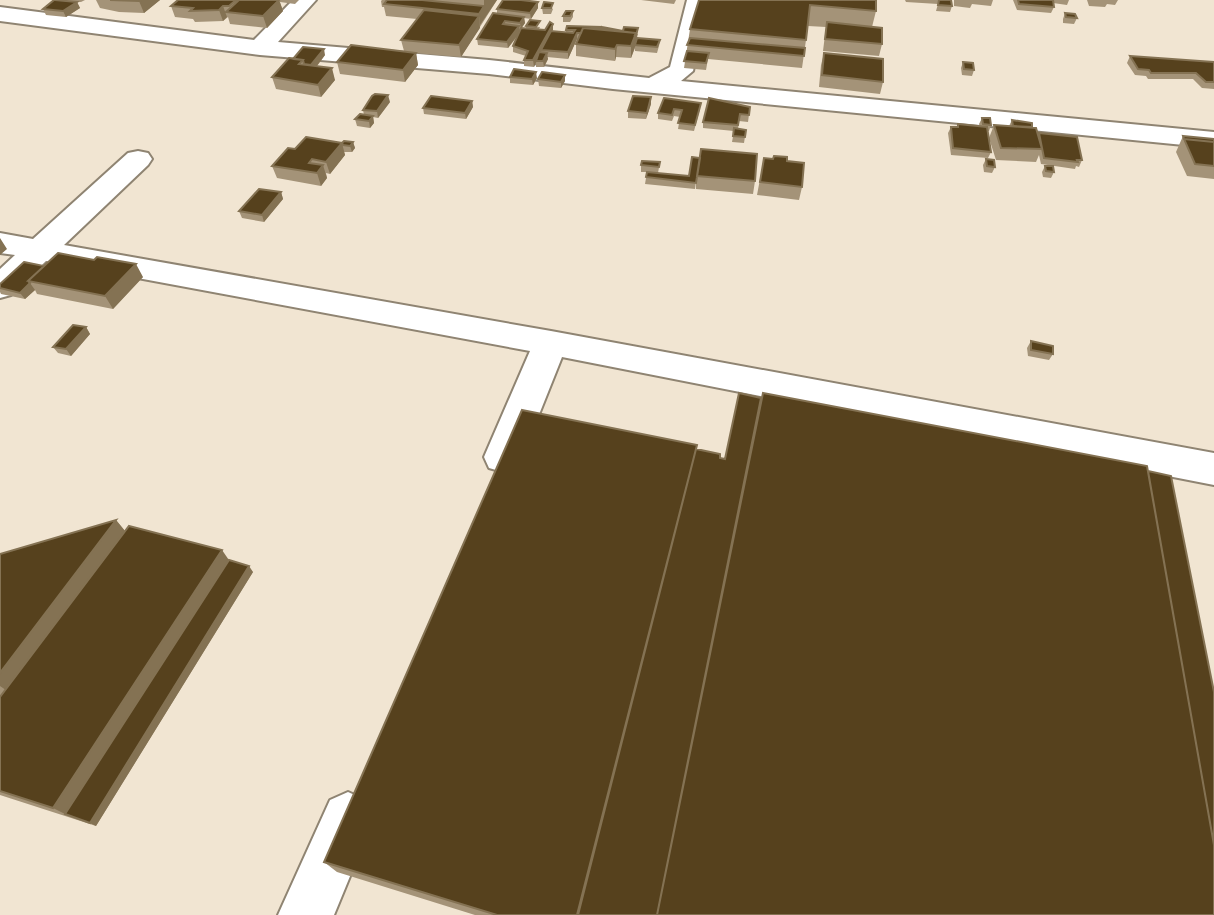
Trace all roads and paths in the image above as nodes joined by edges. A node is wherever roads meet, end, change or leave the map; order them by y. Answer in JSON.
{"nodes":[{"id":1,"x":305,"y":0,"type":"edge"},
{"id":2,"x":698,"y":0,"type":"edge"},
{"id":3,"x":0,"y":14,"type":"edge"},
{"id":4,"x":260,"y":48,"type":"junction"},
{"id":5,"x":654,"y":85,"type":"junction"},
{"id":6,"x":1214,"y":140,"type":"edge"},
{"id":7,"x":138,"y":159,"type":"dead end"},
{"id":8,"x":0,"y":243,"type":"edge"},
{"id":9,"x":39,"y":251,"type":"junction"},
{"id":10,"x":0,"y":287,"type":"edge"},
{"id":11,"x":551,"y":343,"type":"junction"},
{"id":12,"x":1214,"y":469,"type":"edge"},
{"id":13,"x":486,"y":496,"type":"edge"},
{"id":14,"x":366,"y":775,"type":"edge"},
{"id":15,"x":306,"y":915,"type":"edge"}],
"edges":[{"from":1,"to":4,"type":"street"},
{"from":2,"to":5,"type":"street"},
{"from":3,"to":4,"type":"street"},
{"from":4,"to":5,"type":"street"},
{"from":5,"to":6,"type":"street"},
{"from":7,"to":9,"type":"street"},
{"from":8,"to":9,"type":"street"},
{"from":9,"to":10,"type":"street"},
{"from":9,"to":11,"type":"street"},
{"from":11,"to":12,"type":"street"},
{"from":11,"to":13,"type":"street"},
{"from":14,"to":15,"type":"street"}]}
